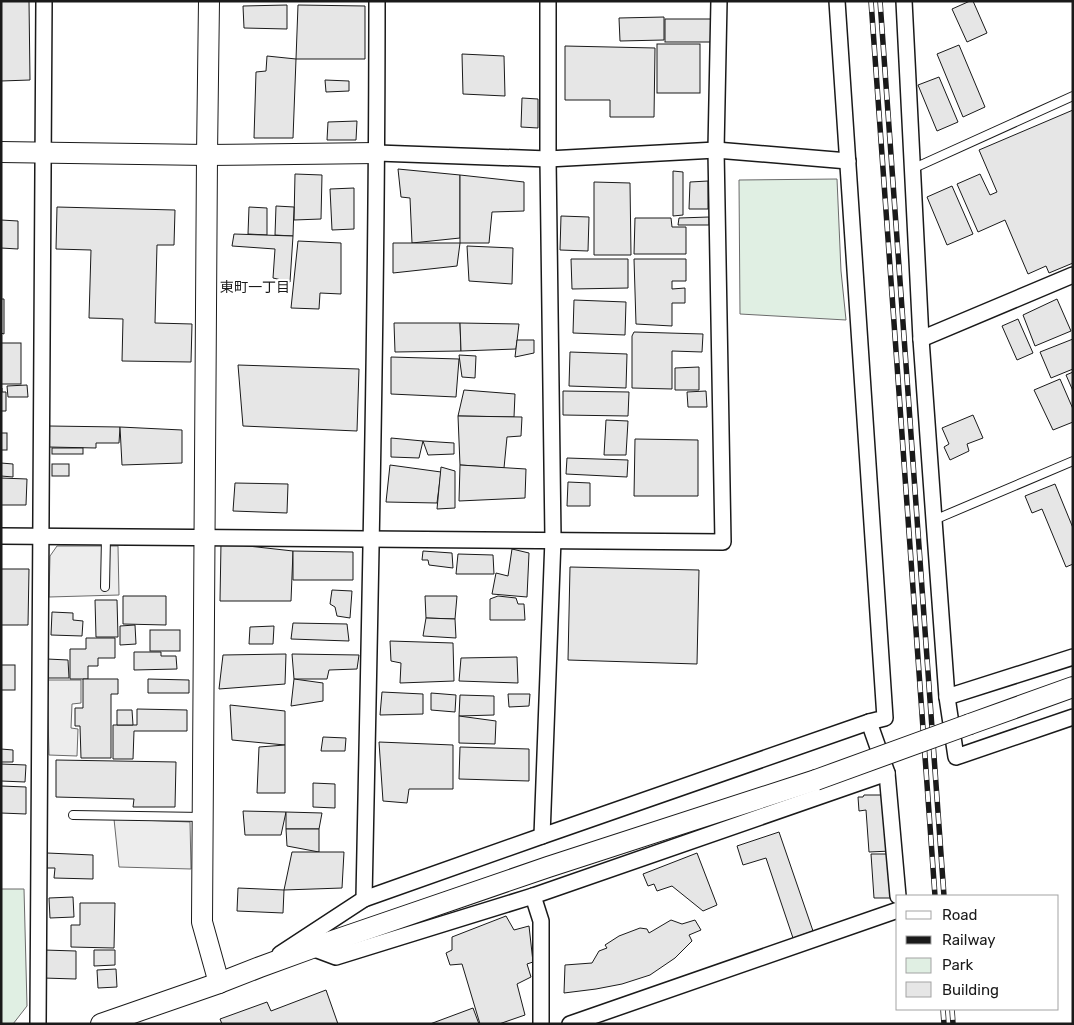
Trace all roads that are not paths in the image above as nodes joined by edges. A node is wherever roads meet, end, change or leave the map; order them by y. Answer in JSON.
{"nodes":[{"id":1,"x":44,"y":1,"type":"edge"},
{"id":2,"x":209,"y":1,"type":"edge"},
{"id":3,"x":377,"y":1,"type":"edge"},
{"id":4,"x":548,"y":1,"type":"edge"},
{"id":5,"x":719,"y":1,"type":"edge"},
{"id":6,"x":837,"y":1,"type":"edge"},
{"id":7,"x":904,"y":1,"type":"edge"},
{"id":8,"x":1073,"y":96,"type":"edge"},
{"id":9,"x":716,"y":150,"type":"junction"},
{"id":10,"x":1,"y":152,"type":"edge"},
{"id":11,"x":43,"y":152,"type":"junction"},
{"id":12,"x":377,"y":153,"type":"junction"},
{"id":13,"x":207,"y":155,"type":"junction"},
{"id":14,"x":548,"y":158,"type":"junction"},
{"id":15,"x":848,"y":161,"type":"junction"},
{"id":16,"x":912,"y":169,"type":"junction"},
{"id":17,"x":1073,"y":275,"type":"edge"},
{"id":18,"x":921,"y":339,"type":"junction"},
{"id":19,"x":1073,"y":461,"type":"edge"},
{"id":20,"x":934,"y":520,"type":"junction"},
{"id":21,"x":1,"y":536,"type":"edge"},
{"id":22,"x":40,"y":536,"type":"junction"},
{"id":23,"x":106,"y":537,"type":"junction"},
{"id":24,"x":205,"y":538,"type":"junction"},
{"id":25,"x":372,"y":539,"type":"junction"},
{"id":26,"x":553,"y":540,"type":"junction"},
{"id":27,"x":105,"y":587,"type":"dead end"},
{"id":28,"x":1073,"y":657,"type":"edge"},
{"id":29,"x":1073,"y":687,"type":"edge"},
{"id":30,"x":947,"y":697,"type":"junction"},
{"id":31,"x":1073,"y":717,"type":"edge"},
{"id":32,"x":869,"y":722,"type":"junction"},
{"id":33,"x":887,"y":774,"type":"junction"},
{"id":34,"x":74,"y":815,"type":"dead end"},
{"id":35,"x":203,"y":817,"type":"junction"},
{"id":36,"x":542,"y":836,"type":"junction"},
{"id":37,"x":898,"y":895,"type":"edge"},
{"id":38,"x":533,"y":896,"type":"junction"},
{"id":39,"x":364,"y":899,"type":"junction"},
{"id":40,"x":896,"y":911,"type":"edge"},
{"id":41,"x":312,"y":948,"type":"junction"},
{"id":42,"x":260,"y":967,"type":"junction"},
{"id":43,"x":219,"y":983,"type":"junction"},
{"id":44,"x":38,"y":1024,"type":"edge"},
{"id":45,"x":101,"y":1024,"type":"edge"},
{"id":46,"x":541,"y":1024,"type":"edge"},
{"id":47,"x":570,"y":1024,"type":"edge"}],
"edges":[{"from":1,"to":11,"type":"street"},
{"from":2,"to":13,"type":"street"},
{"from":3,"to":12,"type":"street"},
{"from":4,"to":14,"type":"street"},
{"from":5,"to":9,"type":"street"},
{"from":6,"to":15,"type":"street"},
{"from":7,"to":16,"type":"street"},
{"from":8,"to":16,"type":"lane"},
{"from":9,"to":14,"type":"street"},
{"from":9,"to":15,"type":"street"},
{"from":9,"to":26,"type":"street"},
{"from":10,"to":11,"type":"street"},
{"from":11,"to":13,"type":"street"},
{"from":11,"to":22,"type":"street"},
{"from":12,"to":13,"type":"street"},
{"from":12,"to":14,"type":"street"},
{"from":12,"to":25,"type":"street"},
{"from":13,"to":24,"type":"street"},
{"from":14,"to":26,"type":"street"},
{"from":15,"to":32,"type":"street"},
{"from":16,"to":18,"type":"street"},
{"from":17,"to":18,"type":"street"},
{"from":18,"to":20,"type":"street"},
{"from":19,"to":20,"type":"lane"},
{"from":20,"to":30,"type":"street"},
{"from":21,"to":22,"type":"street"},
{"from":22,"to":23,"type":"street"},
{"from":22,"to":44,"type":"street"},
{"from":23,"to":24,"type":"street"},
{"from":23,"to":27,"type":"lane"},
{"from":24,"to":25,"type":"street"},
{"from":24,"to":35,"type":"street"},
{"from":25,"to":26,"type":"street"},
{"from":25,"to":39,"type":"street"},
{"from":26,"to":36,"type":"street"},
{"from":28,"to":30,"type":"street"},
{"from":29,"to":41,"type":"street","bridge":true},
{"from":30,"to":31,"type":"street"},
{"from":32,"to":33,"type":"street"},
{"from":32,"to":36,"type":"street"},
{"from":33,"to":37,"type":"street"},
{"from":33,"to":38,"type":"street"},
{"from":34,"to":35,"type":"lane"},
{"from":35,"to":43,"type":"street"},
{"from":36,"to":39,"type":"street"},
{"from":38,"to":41,"type":"street"},
{"from":38,"to":46,"type":"street"},
{"from":39,"to":42,"type":"street"},
{"from":40,"to":47,"type":"street"},
{"from":41,"to":42,"type":"street"},
{"from":42,"to":43,"type":"street"},
{"from":43,"to":45,"type":"street"}]}
